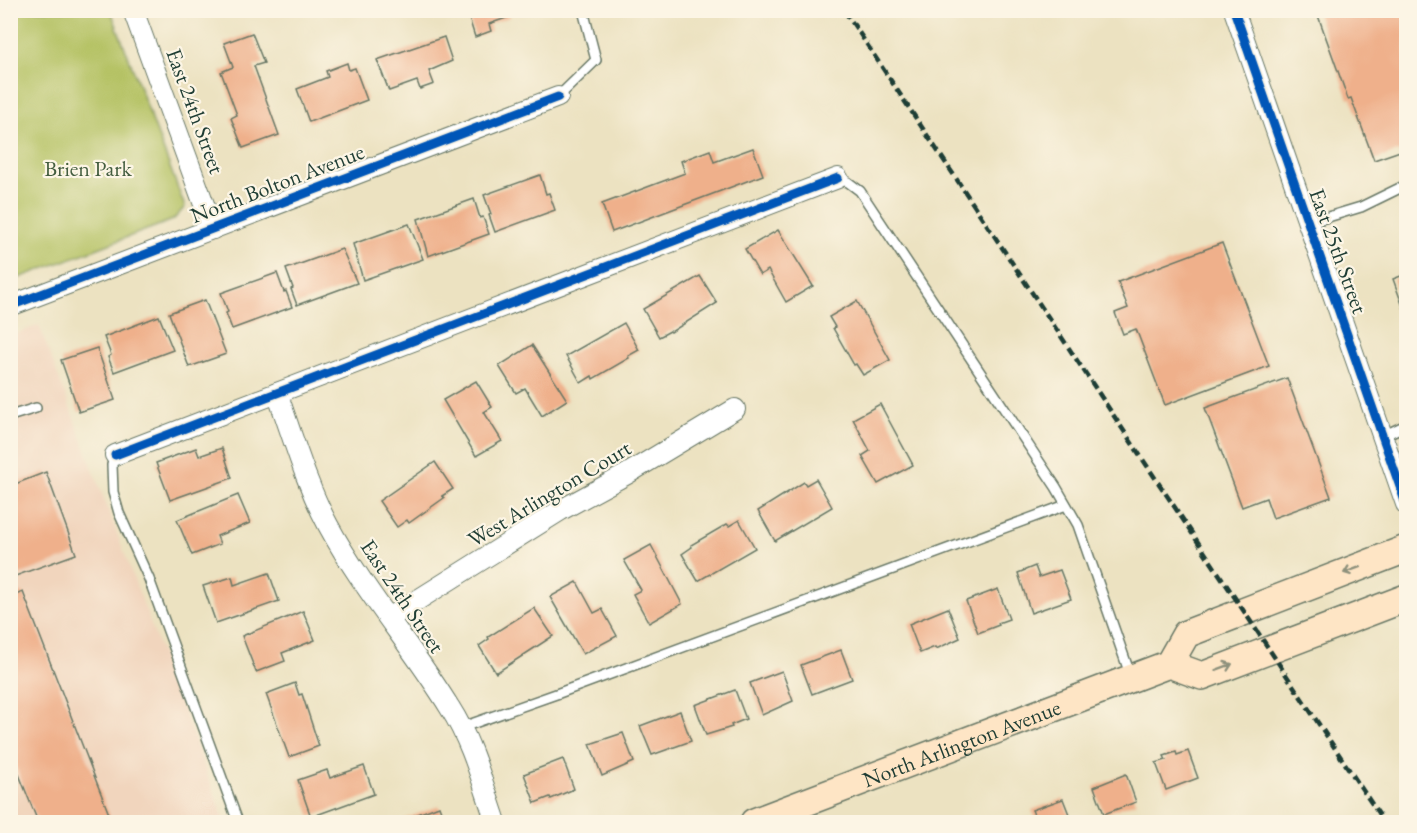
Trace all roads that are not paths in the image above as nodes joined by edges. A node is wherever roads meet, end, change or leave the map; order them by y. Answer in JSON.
{"nodes":[{"id":1,"x":133,"y":10,"type":"edge"},
{"id":2,"x":583,"y":10,"type":"edge"},
{"id":3,"x":1234,"y":10,"type":"edge"},
{"id":4,"x":558,"y":97,"type":"joint"},
{"id":5,"x":838,"y":178,"type":"joint"},
{"id":6,"x":1407,"y":186,"type":"edge"},
{"id":7,"x":1308,"y":224,"type":"junction"},
{"id":8,"x":213,"y":229,"type":"junction"},
{"id":9,"x":10,"y":306,"type":"edge"},
{"id":10,"x":277,"y":393,"type":"junction"},
{"id":11,"x":36,"y":408,"type":"dead end"},
{"id":12,"x":735,"y":409,"type":"dead end"},
{"id":13,"x":10,"y":416,"type":"edge"},
{"id":14,"x":1407,"y":425,"type":"edge"},
{"id":15,"x":1383,"y":436,"type":"junction"},
{"id":16,"x":115,"y":455,"type":"joint"},
{"id":17,"x":1407,"y":504,"type":"edge"},
{"id":18,"x":1066,"y":505,"type":"junction"},
{"id":19,"x":1407,"y":549,"type":"edge"},
{"id":20,"x":1407,"y":598,"type":"edge"},
{"id":21,"x":389,"y":618,"type":"junction"},
{"id":22,"x":1169,"y":663,"type":"junction"},
{"id":23,"x":1131,"y":678,"type":"junction"},
{"id":24,"x":460,"y":728,"type":"junction"},
{"id":25,"x":238,"y":822,"type":"edge"},
{"id":26,"x":496,"y":822,"type":"edge"},
{"id":27,"x":754,"y":822,"type":"edge"}],
"edges":[{"from":1,"to":8,"type":"street","name":"East 24th Street"},
{"from":2,"to":4,"type":"lane"},
{"from":3,"to":7,"type":"street","name":"East 25th Street"},
{"from":4,"to":8,"type":"street","name":"North Bolton Avenue"},
{"from":5,"to":10,"type":"street"},
{"from":5,"to":18,"type":"lane"},
{"from":6,"to":7,"type":"lane"},
{"from":7,"to":15,"type":"street","name":"East 25th Street"},
{"from":8,"to":9,"type":"street","name":"North Bolton Avenue"},
{"from":10,"to":16,"type":"street"},
{"from":10,"to":21,"type":"street","name":"East 24th Street"},
{"from":11,"to":13,"type":"lane"},
{"from":12,"to":21,"type":"street","name":"West Arlington Court"},
{"from":14,"to":15,"type":"lane"},
{"from":15,"to":17,"type":"street","name":"East 25th Street"},
{"from":16,"to":25,"type":"lane"},
{"from":18,"to":23,"type":"lane"},
{"from":18,"to":24,"type":"lane"},
{"from":19,"to":22,"type":"main road","one_way":true},
{"from":22,"to":20,"type":"main road","one_way":true},
{"from":21,"to":24,"type":"street","name":"East 24th Street"},
{"from":22,"to":23,"type":"main road","name":"North Arlington Avenue"},
{"from":23,"to":27,"type":"main road","name":"North Arlington Avenue"},
{"from":24,"to":26,"type":"street","name":"East 24th Street"}]}
